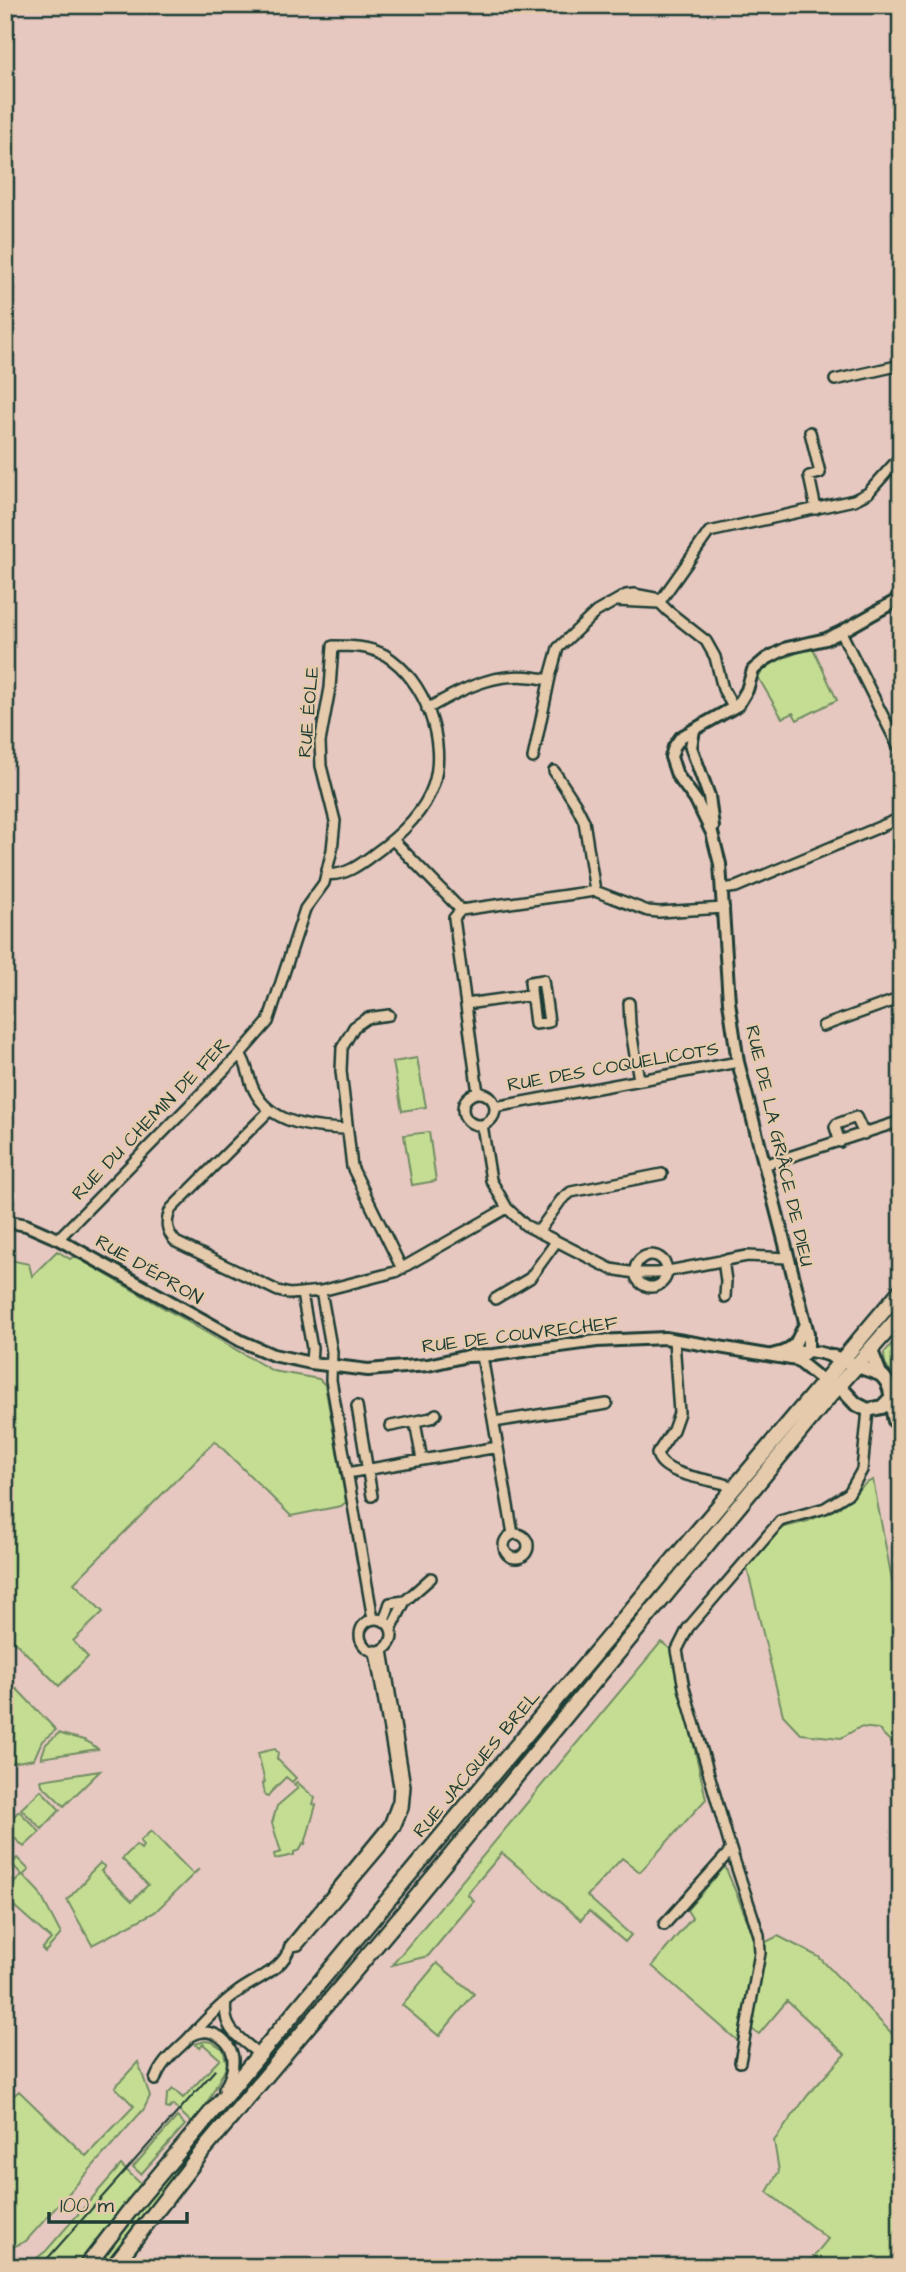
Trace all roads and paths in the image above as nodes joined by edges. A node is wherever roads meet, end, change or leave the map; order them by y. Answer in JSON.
{"nodes":[{"id":1,"x":901,"y":365,"type":"edge"},
{"id":2,"x":835,"y":380,"type":"dead end"},
{"id":3,"x":810,"y":432,"type":"dead end"},
{"id":4,"x":901,"y":456,"type":"edge"},
{"id":5,"x":816,"y":509,"type":"junction"},
{"id":6,"x":901,"y":598,"type":"edge"},
{"id":7,"x":659,"y":603,"type":"junction"},
{"id":8,"x":841,"y":632,"type":"junction"},
{"id":9,"x":549,"y":680,"type":"junction"},
{"id":10,"x":733,"y":707,"type":"junction"},
{"id":11,"x":427,"y":709,"type":"junction"},
{"id":12,"x":901,"y":726,"type":"edge"},
{"id":13,"x":694,"y":730,"type":"junction"},
{"id":14,"x":891,"y":731,"type":"junction"},
{"id":15,"x":674,"y":747,"type":"junction"},
{"id":16,"x":691,"y":747,"type":"junction"},
{"id":17,"x":901,"y":752,"type":"edge"},
{"id":18,"x":533,"y":758,"type":"dead end"},
{"id":19,"x":554,"y":771,"type":"dead end"},
{"id":20,"x":901,"y":818,"type":"edge"},
{"id":21,"x":712,"y":833,"type":"junction"},
{"id":22,"x":393,"y":840,"type":"junction"},
{"id":23,"x":326,"y":874,"type":"junction"},
{"id":24,"x":723,"y":889,"type":"junction"},
{"id":25,"x":595,"y":891,"type":"junction"},
{"id":26,"x":724,"y":908,"type":"junction"},
{"id":27,"x":461,"y":910,"type":"junction"},
{"id":28,"x":531,"y":995,"type":"junction"},
{"id":29,"x":901,"y":998,"type":"edge"},
{"id":30,"x":629,"y":1003,"type":"dead end"},
{"id":31,"x":466,"y":1004,"type":"junction"},
{"id":32,"x":389,"y":1015,"type":"dead end"},
{"id":33,"x":268,"y":1022,"type":"joint"},
{"id":34,"x":823,"y":1026,"type":"dead end"},
{"id":35,"x":240,"y":1054,"type":"junction"},
{"id":36,"x":738,"y":1062,"type":"junction"},
{"id":37,"x":639,"y":1080,"type":"junction"},
{"id":38,"x":478,"y":1093,"type":"junction"},
{"id":39,"x":495,"y":1107,"type":"junction"},
{"id":40,"x":270,"y":1110,"type":"junction"},
{"id":41,"x":901,"y":1121,"type":"edge"},
{"id":42,"x":482,"y":1125,"type":"junction"},
{"id":43,"x":346,"y":1129,"type":"junction"},
{"id":44,"x":864,"y":1135,"type":"junction"},
{"id":45,"x":840,"y":1142,"type":"junction"},
{"id":46,"x":764,"y":1166,"type":"junction"},
{"id":47,"x":662,"y":1174,"type":"dead end"},
{"id":48,"x":507,"y":1208,"type":"junction"},
{"id":49,"x":5,"y":1221,"type":"edge"},
{"id":50,"x":538,"y":1232,"type":"junction"},
{"id":51,"x":58,"y":1239,"type":"junction"},
{"id":52,"x":556,"y":1242,"type":"junction"},
{"id":53,"x":787,"y":1258,"type":"junction"},
{"id":54,"x":723,"y":1260,"type":"junction"},
{"id":55,"x":402,"y":1269,"type":"junction"},
{"id":56,"x":668,"y":1271,"type":"junction"},
{"id":57,"x":635,"y":1273,"type":"junction"},
{"id":58,"x":901,"y":1290,"type":"edge"},
{"id":59,"x":321,"y":1291,"type":"junction"},
{"id":60,"x":302,"y":1294,"type":"junction"},
{"id":61,"x":725,"y":1297,"type":"dead end"},
{"id":62,"x":495,"y":1299,"type":"dead end"},
{"id":63,"x":901,"y":1315,"type":"edge"},
{"id":64,"x":804,"y":1326,"type":"junction"},
{"id":65,"x":674,"y":1340,"type":"junction"},
{"id":66,"x":785,"y":1351,"type":"junction"},
{"id":67,"x":871,"y":1351,"type":"junction"},
{"id":68,"x":808,"y":1352,"type":"junction"},
{"id":69,"x":273,"y":1355,"type":"joint"},
{"id":70,"x":772,"y":1355,"type":"junction"},
{"id":71,"x":482,"y":1356,"type":"junction"},
{"id":72,"x":797,"y":1360,"type":"junction"},
{"id":73,"x":836,"y":1362,"type":"junction"},
{"id":74,"x":312,"y":1363,"type":"junction"},
{"id":75,"x":333,"y":1366,"type":"junction"},
{"id":76,"x":857,"y":1367,"type":"junction"},
{"id":77,"x":883,"y":1377,"type":"junction"},
{"id":78,"x":823,"y":1381,"type":"junction"},
{"id":79,"x":839,"y":1386,"type":"junction"},
{"id":80,"x":901,"y":1387,"type":"edge"},
{"id":81,"x":895,"y":1396,"type":"edge"},
{"id":82,"x":607,"y":1404,"type":"dead end"},
{"id":83,"x":357,"y":1406,"type":"dead end"},
{"id":84,"x":872,"y":1410,"type":"junction"},
{"id":85,"x":436,"y":1414,"type":"dead end"},
{"id":86,"x":415,"y":1422,"type":"junction"},
{"id":87,"x":494,"y":1422,"type":"junction"},
{"id":88,"x":898,"y":1423,"type":"edge"},
{"id":89,"x":391,"y":1426,"type":"dead end"},
{"id":90,"x":498,"y":1447,"type":"junction"},
{"id":91,"x":422,"y":1460,"type":"junction"},
{"id":92,"x":368,"y":1469,"type":"junction"},
{"id":93,"x":347,"y":1473,"type":"junction"},
{"id":94,"x":728,"y":1487,"type":"junction"},
{"id":95,"x":372,"y":1496,"type":"dead end"},
{"id":96,"x":513,"y":1534,"type":"dead end"},
{"id":97,"x":431,"y":1578,"type":"dead end"},
{"id":98,"x":405,"y":1601,"type":"junction"},
{"id":99,"x":373,"y":1619,"type":"junction"},
{"id":100,"x":384,"y":1620,"type":"junction"},
{"id":101,"x":391,"y":1629,"type":"junction"},
{"id":102,"x":379,"y":1651,"type":"junction"},
{"id":103,"x":731,"y":1850,"type":"junction"},
{"id":104,"x":664,"y":1925,"type":"dead end"},
{"id":105,"x":226,"y":2001,"type":"junction"},
{"id":106,"x":190,"y":2036,"type":"junction"},
{"id":107,"x":260,"y":2055,"type":"junction"},
{"id":108,"x":740,"y":2062,"type":"dead end"},
{"id":109,"x":155,"y":2080,"type":"dead end"},
{"id":110,"x":251,"y":2095,"type":"junction"},
{"id":111,"x":212,"y":2112,"type":"junction"},
{"id":112,"x":86,"y":2267,"type":"edge"},
{"id":113,"x":113,"y":2267,"type":"edge"}],
"edges":[{"from":1,"to":2,"type":"street"},
{"from":3,"to":5,"type":"street"},
{"from":4,"to":5,"type":"street"},
{"from":5,"to":7,"type":"street"},
{"from":6,"to":8,"type":"street"},
{"from":7,"to":9,"type":"street"},
{"from":7,"to":10,"type":"street"},
{"from":8,"to":10,"type":"street"},
{"from":8,"to":14,"type":"street"},
{"from":9,"to":11,"type":"street"},
{"from":9,"to":18,"type":"street"},
{"from":10,"to":13,"type":"street"},
{"from":11,"to":22,"type":"street","name":"RUE ÉOLE"},
{"from":11,"to":23,"type":"street","name":"RUE ÉOLE"},
{"from":12,"to":14,"type":"street"},
{"from":13,"to":15,"type":"street"},
{"from":13,"to":16,"type":"street"},
{"from":14,"to":17,"type":"street"},
{"from":15,"to":16,"type":"street"},
{"from":15,"to":21,"type":"street"},
{"from":16,"to":21,"type":"street"},
{"from":19,"to":25,"type":"street"},
{"from":20,"to":24,"type":"street"},
{"from":21,"to":24,"type":"street","name":"RUE DE LA GRÂCE DE DIEU"},
{"from":22,"to":23,"type":"street","name":"RUE ÉOLE"},
{"from":22,"to":27,"type":"street"},
{"from":23,"to":33,"type":"street","name":"RUE ÉOLE"},
{"from":24,"to":26,"type":"street","name":"RUE DE LA GRÂCE DE DIEU"},
{"from":25,"to":26,"type":"street"},
{"from":25,"to":27,"type":"street"},
{"from":26,"to":36,"type":"street","name":"RUE DE LA GRÂCE DE DIEU"},
{"from":27,"to":31,"type":"street"},
{"from":28,"to":28,"type":"street"},
{"from":28,"to":31,"type":"street"},
{"from":29,"to":34,"type":"street"},
{"from":30,"to":37,"type":"street"},
{"from":31,"to":38,"type":"street"},
{"from":32,"to":43,"type":"street"},
{"from":33,"to":35,"type":"street","name":"RUE DU CHEMIN DE FER"},
{"from":35,"to":40,"type":"street"},
{"from":35,"to":51,"type":"street","name":"RUE DU CHEMIN DE FER"},
{"from":36,"to":37,"type":"street","name":"RUE DES COQUELICOTS"},
{"from":36,"to":46,"type":"street","name":"RUE DE LA GRÂCE DE DIEU"},
{"from":37,"to":39,"type":"street","name":"RUE DES COQUELICOTS"},
{"from":38,"to":39,"type":"street"},
{"from":38,"to":42,"type":"street"},
{"from":39,"to":42,"type":"street"},
{"from":40,"to":43,"type":"street"},
{"from":40,"to":60,"type":"street"},
{"from":41,"to":44,"type":"street"},
{"from":42,"to":48,"type":"street"},
{"from":43,"to":55,"type":"street"},
{"from":44,"to":45,"type":"street"},
{"from":44,"to":45,"type":"street"},
{"from":45,"to":46,"type":"street"},
{"from":46,"to":53,"type":"street","name":"RUE DE LA GRÂCE DE DIEU"},
{"from":47,"to":50,"type":"street"},
{"from":48,"to":50,"type":"street"},
{"from":48,"to":55,"type":"street"},
{"from":49,"to":51,"type":"street","name":"RUE D'ÉPRON"},
{"from":50,"to":52,"type":"street"},
{"from":51,"to":69,"type":"street","name":"RUE D'ÉPRON"},
{"from":52,"to":57,"type":"street"},
{"from":52,"to":62,"type":"street"},
{"from":53,"to":54,"type":"street"},
{"from":53,"to":64,"type":"street","name":"RUE DE LA GRÂCE DE DIEU"},
{"from":54,"to":56,"type":"street"},
{"from":54,"to":61,"type":"street"},
{"from":55,"to":59,"type":"street"},
{"from":56,"to":57,"type":"street"},
{"from":56,"to":57,"type":"street"},
{"from":56,"to":57,"type":"street"},
{"from":58,"to":73,"type":"main road","name":"RUE JACQUES BREL"},
{"from":59,"to":60,"type":"street"},
{"from":59,"to":75,"type":"street"},
{"from":60,"to":74,"type":"street"},
{"from":63,"to":67,"type":"main road","name":"RUE JACQUES BREL"},
{"from":64,"to":66,"type":"street"},
{"from":64,"to":68,"type":"street","name":"RUE DE LA GRÂCE DE DIEU"},
{"from":65,"to":70,"type":"street","name":"RUE DE COUVRECHEF"},
{"from":65,"to":71,"type":"street","name":"RUE DE COUVRECHEF"},
{"from":65,"to":94,"type":"street"},
{"from":66,"to":68,"type":"street","name":"RUE DE COUVRECHEF"},
{"from":66,"to":70,"type":"street","name":"RUE DE COUVRECHEF"},
{"from":67,"to":76,"type":"main road","name":"RUE JACQUES BREL"},
{"from":67,"to":77,"type":"main road"},
{"from":68,"to":72,"type":"street"},
{"from":68,"to":73,"type":"street","name":"RUE DE COUVRECHEF"},
{"from":69,"to":74,"type":"street","name":"RUE DE COUVRECHEF"},
{"from":70,"to":72,"type":"street","name":"RUE DE COUVRECHEF"},
{"from":71,"to":75,"type":"street","name":"RUE DE COUVRECHEF"},
{"from":71,"to":87,"type":"street"},
{"from":72,"to":78,"type":"street","name":"RUE DE COUVRECHEF"},
{"from":73,"to":76,"type":"main road"},
{"from":73,"to":78,"type":"main road","name":"RUE JACQUES BREL"},
{"from":73,"to":79,"type":"main road"},
{"from":74,"to":75,"type":"street","name":"RUE DE COUVRECHEF"},
{"from":75,"to":93,"type":"street"},
{"from":76,"to":77,"type":"main road"},
{"from":76,"to":79,"type":"main road","name":"RUE JACQUES BREL"},
{"from":77,"to":80,"type":"street"},
{"from":77,"to":81,"type":"main road"},
{"from":78,"to":79,"type":"street","name":"RUE DE COUVRECHEF"},
{"from":78,"to":94,"type":"main road","name":"RUE JACQUES BREL"},
{"from":79,"to":84,"type":"main road"},
{"from":79,"to":110,"type":"main road","name":"RUE JACQUES BREL"},
{"from":81,"to":84,"type":"main road"},
{"from":81,"to":88,"type":"main road"},
{"from":82,"to":87,"type":"street"},
{"from":83,"to":92,"type":"street"},
{"from":84,"to":88,"type":"main road"},
{"from":84,"to":103,"type":"street"},
{"from":85,"to":86,"type":"street"},
{"from":86,"to":89,"type":"street"},
{"from":86,"to":91,"type":"street"},
{"from":87,"to":90,"type":"street"},
{"from":90,"to":91,"type":"street"},
{"from":90,"to":96,"type":"street"},
{"from":91,"to":92,"type":"street"},
{"from":92,"to":93,"type":"street"},
{"from":92,"to":95,"type":"street"},
{"from":93,"to":99,"type":"street"},
{"from":94,"to":107,"type":"main road","name":"RUE JACQUES BREL"},
{"from":97,"to":98,"type":"street"},
{"from":98,"to":100,"type":"street"},
{"from":98,"to":101,"type":"street"},
{"from":99,"to":100,"type":"street"},
{"from":99,"to":102,"type":"street"},
{"from":100,"to":101,"type":"street"},
{"from":101,"to":102,"type":"street"},
{"from":102,"to":105,"type":"street"},
{"from":103,"to":104,"type":"street"},
{"from":103,"to":108,"type":"street"},
{"from":105,"to":106,"type":"street"},
{"from":105,"to":107,"type":"street"},
{"from":106,"to":109,"type":"street"},
{"from":106,"to":111,"type":"street"},
{"from":107,"to":110,"type":"main road"},
{"from":107,"to":111,"type":"main road","name":"RUE JACQUES BREL"},
{"from":110,"to":113,"type":"main road","name":"RUE JACQUES BREL"},
{"from":111,"to":112,"type":"main road","name":"RUE JACQUES BREL"}]}
